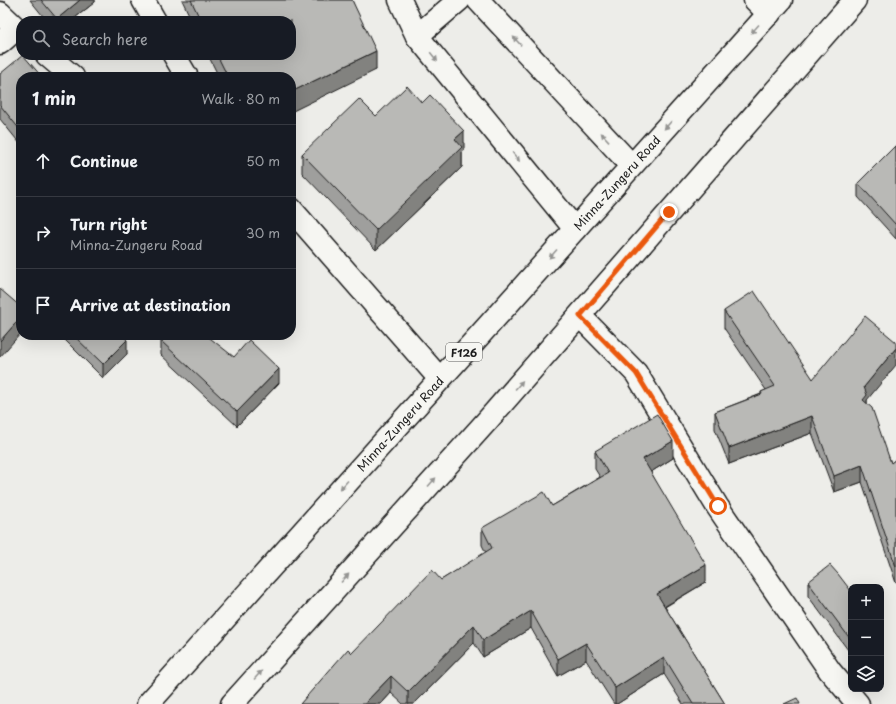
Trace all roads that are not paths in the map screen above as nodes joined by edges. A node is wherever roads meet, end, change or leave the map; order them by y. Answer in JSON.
{"nodes":[{"id":1,"x":143,"y":0,"type":"edge"},
{"id":2,"x":400,"y":0,"type":"edge"},
{"id":3,"x":459,"y":0,"type":"edge"},
{"id":4,"x":478,"y":0,"type":"edge"},
{"id":5,"x":855,"y":0,"type":"edge"},
{"id":6,"x":769,"y":4,"type":"edge"},
{"id":7,"x":0,"y":13,"type":"edge"},
{"id":8,"x":152,"y":16,"type":"edge"},
{"id":9,"x":16,"y":28,"type":"edge"},
{"id":10,"x":16,"y":33,"type":"edge"},
{"id":11,"x":417,"y":36,"type":"junction"},
{"id":12,"x":0,"y":43,"type":"edge"},
{"id":13,"x":53,"y":60,"type":"edge"},
{"id":14,"x":177,"y":60,"type":"edge"},
{"id":15,"x":67,"y":72,"type":"edge"},
{"id":16,"x":184,"y":72,"type":"edge"},
{"id":17,"x":632,"y":165,"type":"junction"},
{"id":18,"x":296,"y":216,"type":"edge"},
{"id":19,"x":575,"y":229,"type":"junction"},
{"id":20,"x":580,"y":316,"type":"junction"},
{"id":21,"x":440,"y":379,"type":"junction"},
{"id":22,"x":148,"y":704,"type":"edge"},
{"id":23,"x":232,"y":704,"type":"edge"},
{"id":24,"x":858,"y":704,"type":"edge"}],
"edges":[{"from":1,"to":8,"type":"main road"},
{"from":2,"to":11,"type":"main road"},
{"from":3,"to":11,"type":"main road"},
{"from":17,"to":4,"type":"main road","one_way":true},
{"from":5,"to":20,"type":"main road"},
{"from":6,"to":17,"type":"main road","name":"Minna-Zungeru Road","number":"F126","one_way":true},
{"from":7,"to":9,"type":"main road"},
{"from":10,"to":12,"type":"main road"},
{"from":11,"to":19,"type":"main road","one_way":true},
{"from":13,"to":15,"type":"main road"},
{"from":14,"to":16,"type":"main road"},
{"from":17,"to":19,"type":"main road","name":"Minna-Zungeru Road","number":"F126"},
{"from":18,"to":21,"type":"main road"},
{"from":19,"to":21,"type":"main road","name":"Minna-Zungeru Road","number":"F126","one_way":true},
{"from":23,"to":20,"type":"main road","one_way":true},
{"from":20,"to":24,"type":"main road"},
{"from":21,"to":22,"type":"main road","name":"Minna-Zungeru Road","number":"F126","one_way":true}]}
